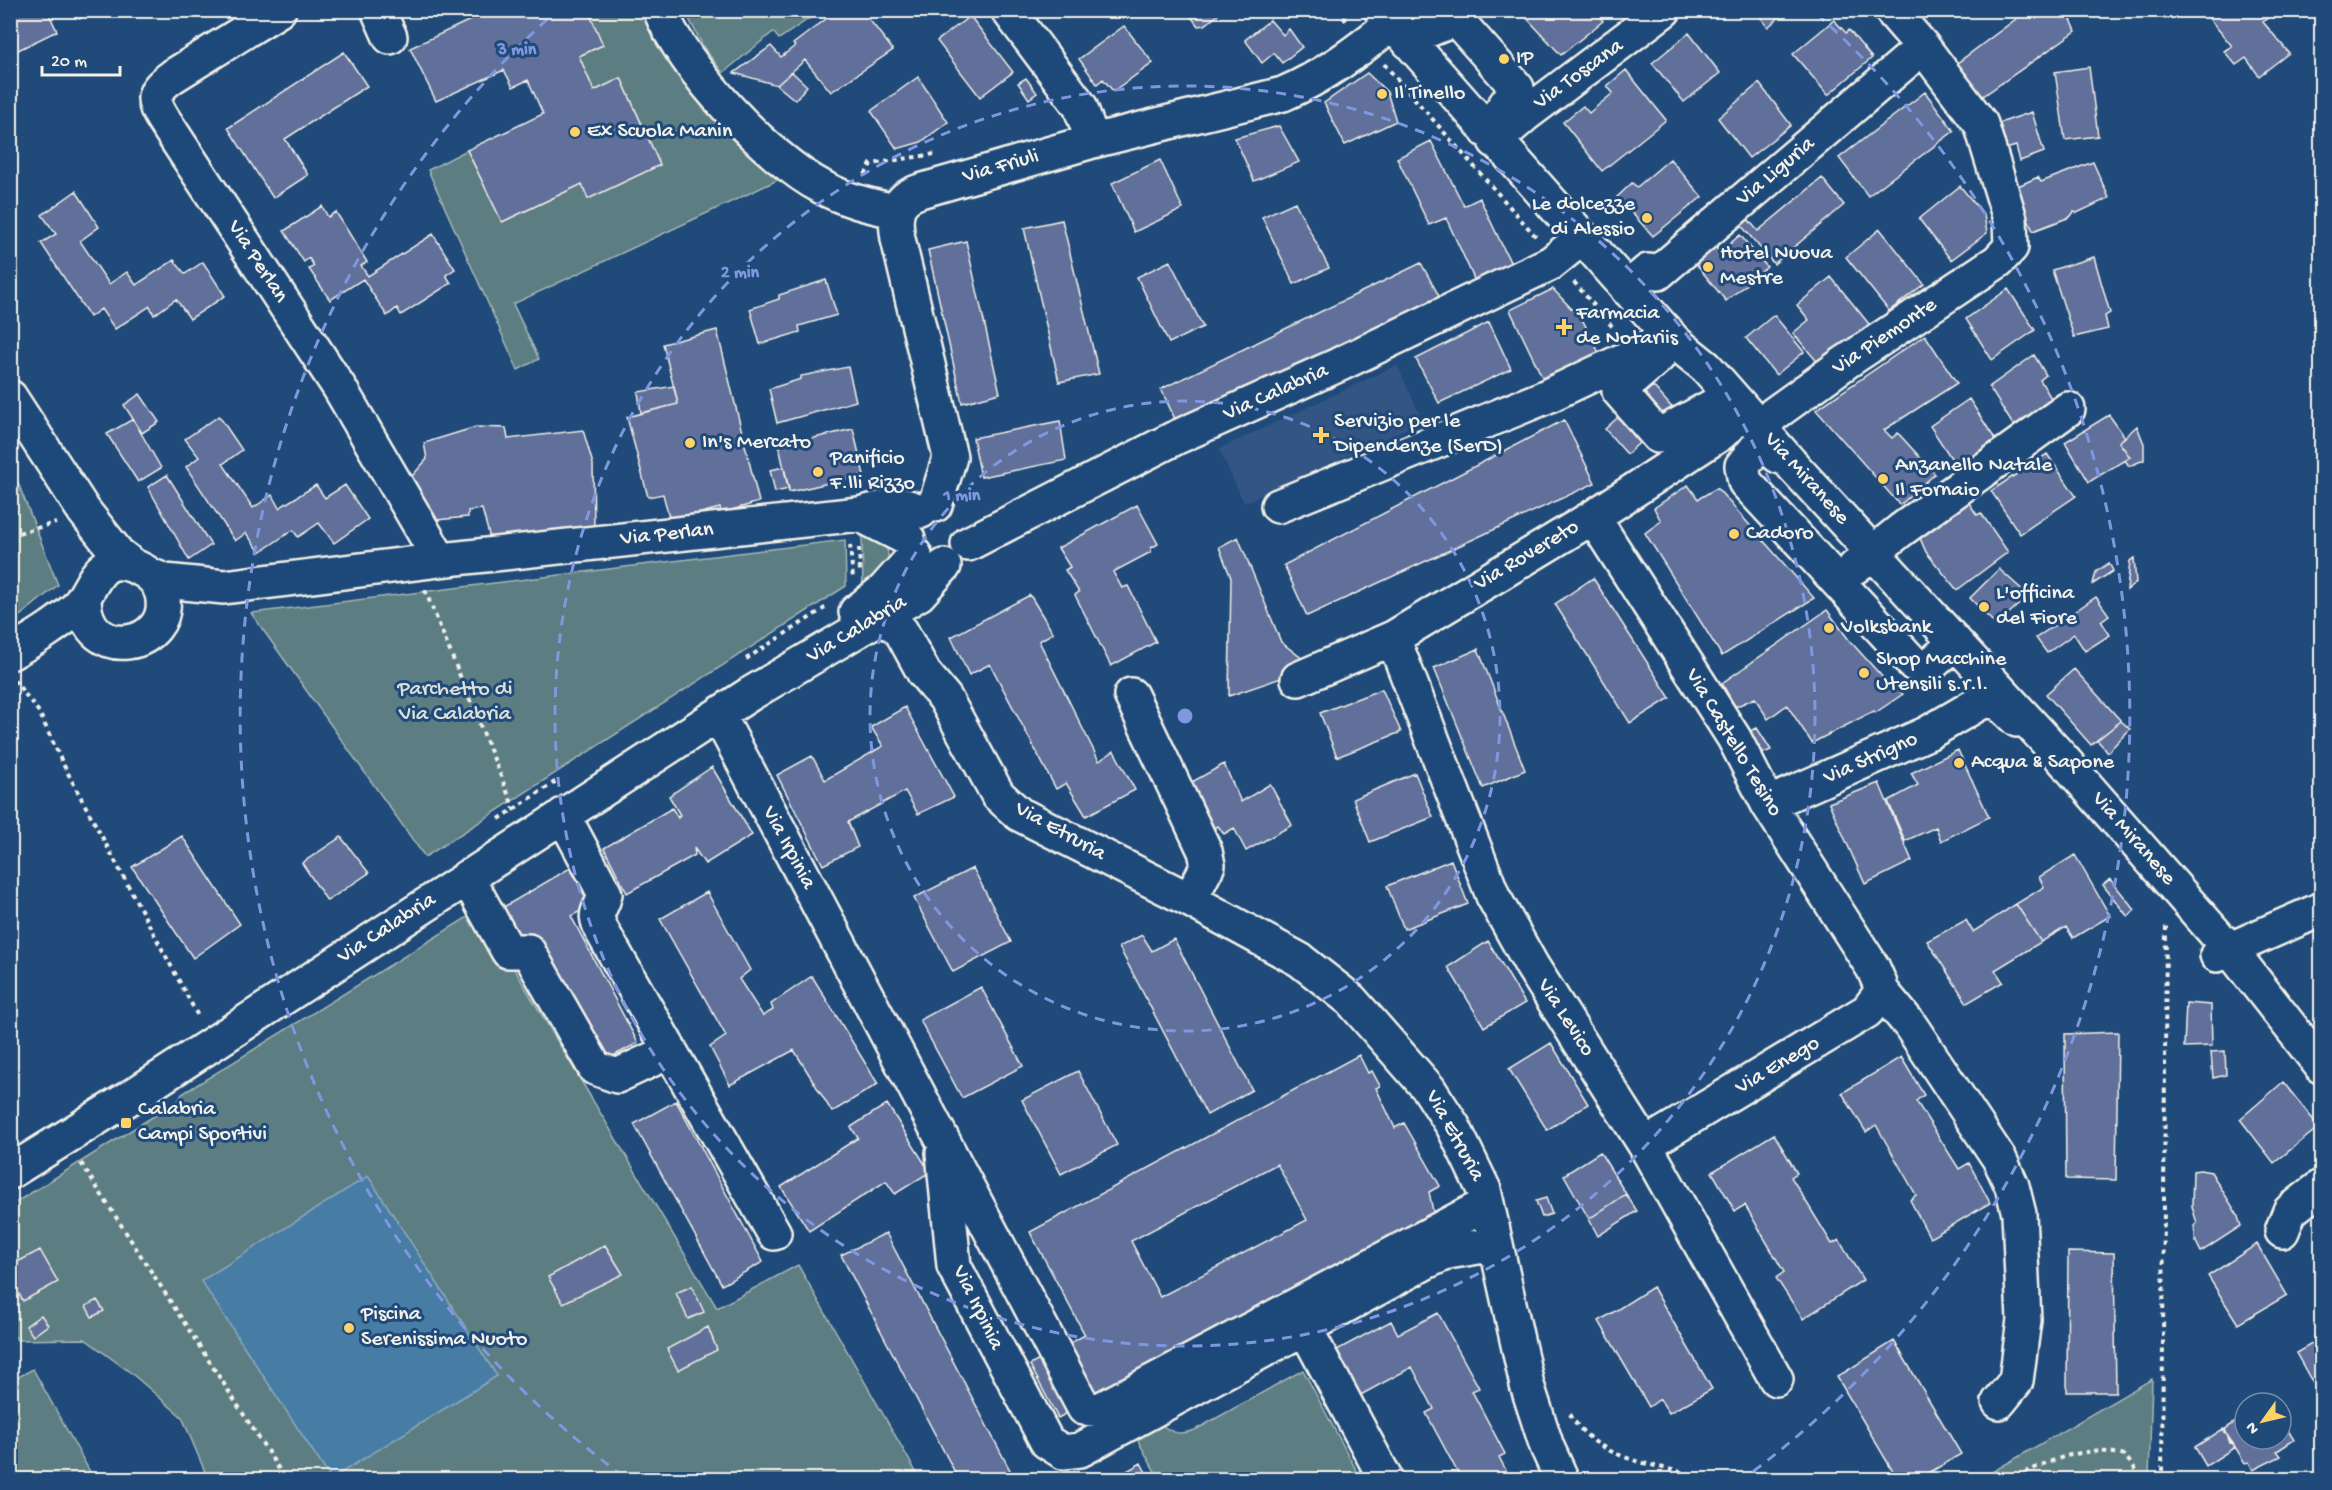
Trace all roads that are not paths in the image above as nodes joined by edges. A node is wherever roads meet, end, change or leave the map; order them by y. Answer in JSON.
{"nodes":[{"id":1,"x":279,"y":10,"type":"edge"},
{"id":2,"x":660,"y":10,"type":"edge"},
{"id":3,"x":1008,"y":10,"type":"edge"},
{"id":4,"x":1664,"y":10,"type":"edge"},
{"id":5,"x":1891,"y":10,"type":"edge"},
{"id":6,"x":1394,"y":25,"type":"edge"},
{"id":7,"x":1923,"y":47,"type":"junction"},
{"id":8,"x":1491,"y":136,"type":"junction"},
{"id":9,"x":1093,"y":141,"type":"junction"},
{"id":10,"x":896,"y":211,"type":"junction"},
{"id":11,"x":1582,"y":238,"type":"junction"},
{"id":12,"x":1627,"y":288,"type":"junction"},
{"id":13,"x":1671,"y":337,"type":"junction"},
{"id":14,"x":10,"y":397,"type":"edge"},
{"id":15,"x":2068,"y":409,"type":"dead end"},
{"id":16,"x":1742,"y":424,"type":"junction"},
{"id":17,"x":1278,"y":506,"type":"dead end"},
{"id":18,"x":73,"y":516,"type":"junction"},
{"id":19,"x":1593,"y":517,"type":"junction"},
{"id":20,"x":925,"y":535,"type":"junction"},
{"id":21,"x":968,"y":544,"type":"junction"},
{"id":22,"x":1855,"y":566,"type":"junction"},
{"id":23,"x":142,"y":571,"type":"junction"},
{"id":24,"x":437,"y":572,"type":"junction"},
{"id":25,"x":92,"y":586,"type":"junction"},
{"id":26,"x":224,"y":587,"type":"junction"},
{"id":27,"x":919,"y":594,"type":"junction"},
{"id":28,"x":876,"y":619,"type":"junction"},
{"id":29,"x":160,"y":620,"type":"junction"},
{"id":30,"x":94,"y":632,"type":"junction"},
{"id":31,"x":1393,"y":638,"type":"junction"},
{"id":32,"x":1941,"y":646,"type":"junction"},
{"id":33,"x":20,"y":648,"type":"edge"},
{"id":34,"x":1298,"y":679,"type":"dead end"},
{"id":35,"x":764,"y":687,"type":"junction"},
{"id":36,"x":1131,"y":695,"type":"dead end"},
{"id":37,"x":945,"y":698,"type":"junction"},
{"id":38,"x":1978,"y":706,"type":"junction"},
{"id":39,"x":719,"y":716,"type":"junction"},
{"id":40,"x":2061,"y":757,"type":"junction"},
{"id":41,"x":1768,"y":804,"type":"junction"},
{"id":42,"x":563,"y":815,"type":"junction"},
{"id":43,"x":467,"y":877,"type":"junction"},
{"id":44,"x":1190,"y":900,"type":"junction"},
{"id":45,"x":2322,"y":909,"type":"edge"},
{"id":46,"x":2223,"y":952,"type":"junction"},
{"id":47,"x":1877,"y":978,"type":"junction"},
{"id":48,"x":2311,"y":1036,"type":"edge"},
{"id":49,"x":670,"y":1051,"type":"junction"},
{"id":50,"x":2322,"y":1067,"type":"edge"},
{"id":51,"x":942,"y":1140,"type":"junction"},
{"id":52,"x":1645,"y":1145,"type":"junction"},
{"id":53,"x":10,"y":1172,"type":"edge"},
{"id":54,"x":2322,"y":1186,"type":"edge"},
{"id":55,"x":1487,"y":1204,"type":"junction"},
{"id":56,"x":2282,"y":1231,"type":"dead end"},
{"id":57,"x":774,"y":1233,"type":"dead end"},
{"id":58,"x":1496,"y":1244,"type":"junction"},
{"id":59,"x":1023,"y":1293,"type":"junction"},
{"id":60,"x":980,"y":1316,"type":"junction"},
{"id":61,"x":1305,"y":1328,"type":"junction"},
{"id":62,"x":1249,"y":1343,"type":"junction"},
{"id":63,"x":1776,"y":1379,"type":"dead end"},
{"id":64,"x":1999,"y":1402,"type":"dead end"},
{"id":65,"x":1386,"y":1479,"type":"edge"},
{"id":66,"x":1562,"y":1479,"type":"edge"}],
"edges":[{"from":1,"to":24,"type":"street","name":"Via Perlan"},
{"from":2,"to":10,"type":"street"},
{"from":3,"to":9,"type":"street"},
{"from":4,"to":8,"type":"street","name":"Via Toscana"},
{"from":5,"to":7,"type":"street"},
{"from":6,"to":8,"type":"street"},
{"from":6,"to":8,"type":"street","name":"Via Friuli"},
{"from":6,"to":9,"type":"street","name":"Via Friuli"},
{"from":7,"to":12,"type":"street","name":"Via Liguria"},
{"from":7,"to":16,"type":"street","name":"Via Piemonte"},
{"from":8,"to":11,"type":"street"},
{"from":9,"to":10,"type":"street","name":"Via Friuli"},
{"from":10,"to":20,"type":"street"},
{"from":11,"to":12,"type":"street"},
{"from":11,"to":21,"type":"street","name":"Via Calabria"},
{"from":12,"to":13,"type":"street"},
{"from":13,"to":16,"type":"street"},
{"from":13,"to":16,"type":"street"},
{"from":13,"to":17,"type":"street"},
{"from":14,"to":18,"type":"street"},
{"from":15,"to":22,"type":"street"},
{"from":16,"to":19,"type":"street","name":"Via Rovereto"},
{"from":16,"to":22,"type":"street"},
{"from":16,"to":22,"type":"street","name":"Via Miranese"},
{"from":18,"to":23,"type":"street"},
{"from":18,"to":25,"type":"street"},
{"from":19,"to":31,"type":"street","name":"Via Rovereto"},
{"from":19,"to":41,"type":"street","name":"Via Castello Tesino"},
{"from":20,"to":21,"type":"street","name":"Via Calabria"},
{"from":20,"to":21,"type":"street"},
{"from":20,"to":24,"type":"street","name":"Via Perlan"},
{"from":20,"to":27,"type":"street","name":"Via Calabria"},
{"from":20,"to":35,"type":"street","name":"Via Calabria"},
{"from":22,"to":32,"type":"street","name":"Via Miranese"},
{"from":22,"to":32,"type":"street"},
{"from":23,"to":25,"type":"street","name":"Via Perlan"},
{"from":23,"to":26,"type":"street","name":"Via Perlan"},
{"from":23,"to":29,"type":"street"},
{"from":24,"to":26,"type":"street","name":"Via Perlan"},
{"from":25,"to":30,"type":"street"},
{"from":25,"to":33,"type":"street","name":"Via Perlan"},
{"from":26,"to":29,"type":"street","name":"Via Perlan"},
{"from":27,"to":28,"type":"street","name":"Via Calabria"},
{"from":27,"to":37,"type":"street","name":"Via Etruria"},
{"from":28,"to":35,"type":"street","name":"Via Calabria"},
{"from":28,"to":37,"type":"street","name":"Via Etruria"},
{"from":29,"to":30,"type":"street","name":"Via Perlan"},
{"from":30,"to":33,"type":"street","name":"Via Perlan"},
{"from":31,"to":34,"type":"street","name":"Via Rovereto"},
{"from":31,"to":52,"type":"street","name":"Via Levico"},
{"from":32,"to":38,"type":"street"},
{"from":32,"to":40,"type":"street","name":"Via Miranese"},
{"from":35,"to":39,"type":"street","name":"Via Calabria"},
{"from":36,"to":44,"type":"street"},
{"from":37,"to":44,"type":"street","name":"Via Etruria"},
{"from":38,"to":40,"type":"street"},
{"from":38,"to":41,"type":"street","name":"Via Strigno"},
{"from":38,"to":46,"type":"street","name":"Via Miranese"},
{"from":39,"to":42,"type":"street","name":"Via Calabria"},
{"from":39,"to":51,"type":"street","name":"Via Irpinia"},
{"from":40,"to":46,"type":"street","name":"Via Miranese"},
{"from":41,"to":47,"type":"street","name":"Via Castello Tesino"},
{"from":42,"to":43,"type":"street","name":"Via Calabria"},
{"from":42,"to":49,"type":"street"},
{"from":43,"to":49,"type":"street"},
{"from":43,"to":53,"type":"street","name":"Via Calabria"},
{"from":44,"to":55,"type":"street","name":"Via Etruria"},
{"from":45,"to":46,"type":"street"},
{"from":46,"to":48,"type":"street","name":"Via Miranese"},
{"from":47,"to":52,"type":"street","name":"Via Enego"},
{"from":47,"to":64,"type":"street","name":"Via Castello Tesino"},
{"from":48,"to":50,"type":"street","name":"Via Miranese"},
{"from":49,"to":57,"type":"street"},
{"from":51,"to":59,"type":"street"},
{"from":51,"to":60,"type":"street","name":"Via Irpinia"},
{"from":52,"to":63,"type":"street","name":"Via Levico"},
{"from":54,"to":56,"type":"street"},
{"from":55,"to":58,"type":"street","name":"Via Etruria"},
{"from":55,"to":62,"type":"street"},
{"from":58,"to":61,"type":"street","name":"Via Irpinia"},
{"from":58,"to":66,"type":"street","name":"Via Etruria"},
{"from":59,"to":60,"type":"street"},
{"from":59,"to":62,"type":"street"},
{"from":60,"to":62,"type":"street","name":"Via Irpinia"},
{"from":61,"to":62,"type":"street","name":"Via Irpinia"},
{"from":61,"to":65,"type":"street"}]}
